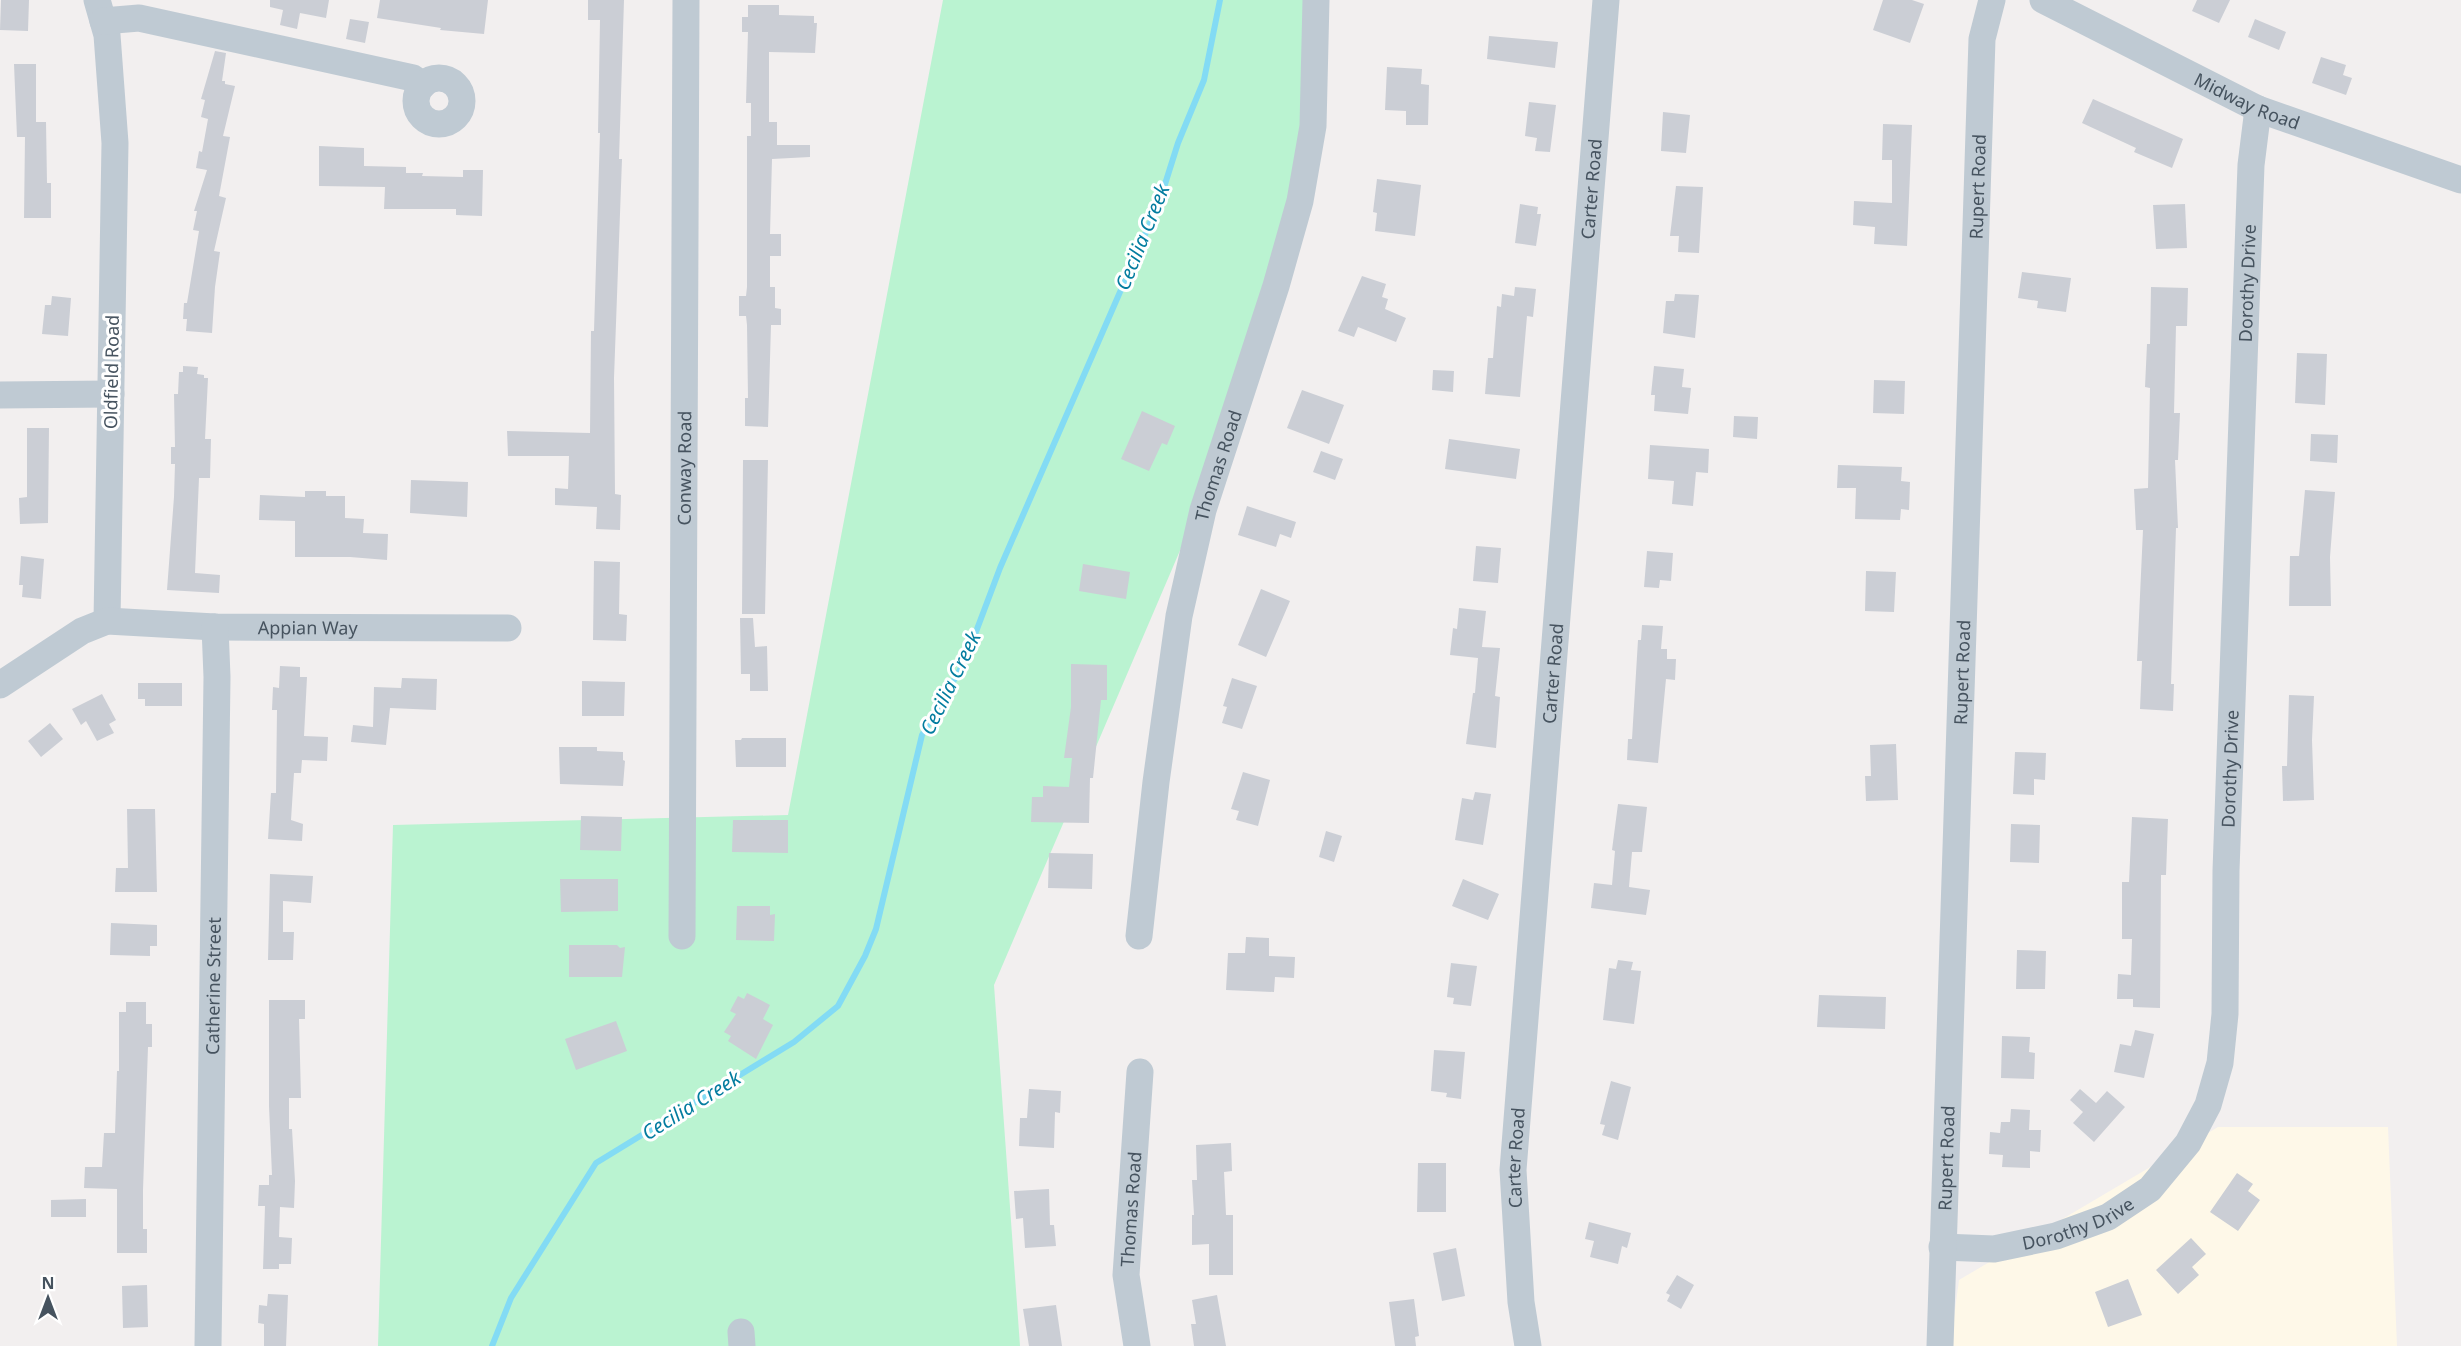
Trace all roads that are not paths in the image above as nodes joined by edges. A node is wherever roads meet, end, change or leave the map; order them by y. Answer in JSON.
{"nodes":[{"id":1,"x":686,"y":0,"type":"edge"},
{"id":2,"x":1316,"y":0,"type":"edge"},
{"id":3,"x":1606,"y":0,"type":"edge"},
{"id":4,"x":1992,"y":0,"type":"edge"},
{"id":5,"x":2043,"y":0,"type":"edge"},
{"id":6,"x":100,"y":10,"type":"edge"},
{"id":7,"x":423,"y":86,"type":"dead end"},
{"id":8,"x":2258,"y":109,"type":"junction"},
{"id":9,"x":2461,"y":180,"type":"edge"},
{"id":10,"x":0,"y":394,"type":"edge"},
{"id":11,"x":111,"y":394,"type":"junction"},
{"id":12,"x":107,"y":621,"type":"junction"},
{"id":13,"x":215,"y":627,"type":"junction"},
{"id":14,"x":508,"y":628,"type":"dead end"},
{"id":15,"x":0,"y":685,"type":"edge"},
{"id":16,"x":682,"y":936,"type":"dead end"},
{"id":17,"x":1139,"y":936,"type":"dead end"},
{"id":18,"x":1140,"y":1072,"type":"dead end"},
{"id":19,"x":1942,"y":1247,"type":"junction"},
{"id":20,"x":208,"y":1346,"type":"edge"},
{"id":21,"x":1137,"y":1346,"type":"edge"},
{"id":22,"x":1528,"y":1346,"type":"edge"},
{"id":23,"x":1940,"y":1346,"type":"edge"}],
"edges":[{"from":1,"to":16,"type":"street","name":"Conway Road"},
{"from":2,"to":17,"type":"street","name":"Thomas Road"},
{"from":3,"to":22,"type":"street","name":"Carter Road"},
{"from":4,"to":19,"type":"street","name":"Rupert Road"},
{"from":5,"to":8,"type":"street","name":"Midway Road"},
{"from":6,"to":7,"type":"street"},
{"from":6,"to":11,"type":"street","name":"Oldfield Road"},
{"from":8,"to":9,"type":"street","name":"Midway Road"},
{"from":8,"to":19,"type":"street","name":"Dorothy Drive"},
{"from":10,"to":11,"type":"street"},
{"from":11,"to":12,"type":"street","name":"Oldfield Road"},
{"from":12,"to":13,"type":"street","name":"Appian Way"},
{"from":12,"to":15,"type":"street"},
{"from":13,"to":14,"type":"street","name":"Appian Way"},
{"from":13,"to":20,"type":"street","name":"Catherine Street"},
{"from":18,"to":21,"type":"street","name":"Thomas Road"},
{"from":19,"to":23,"type":"street","name":"Rupert Road"}]}
